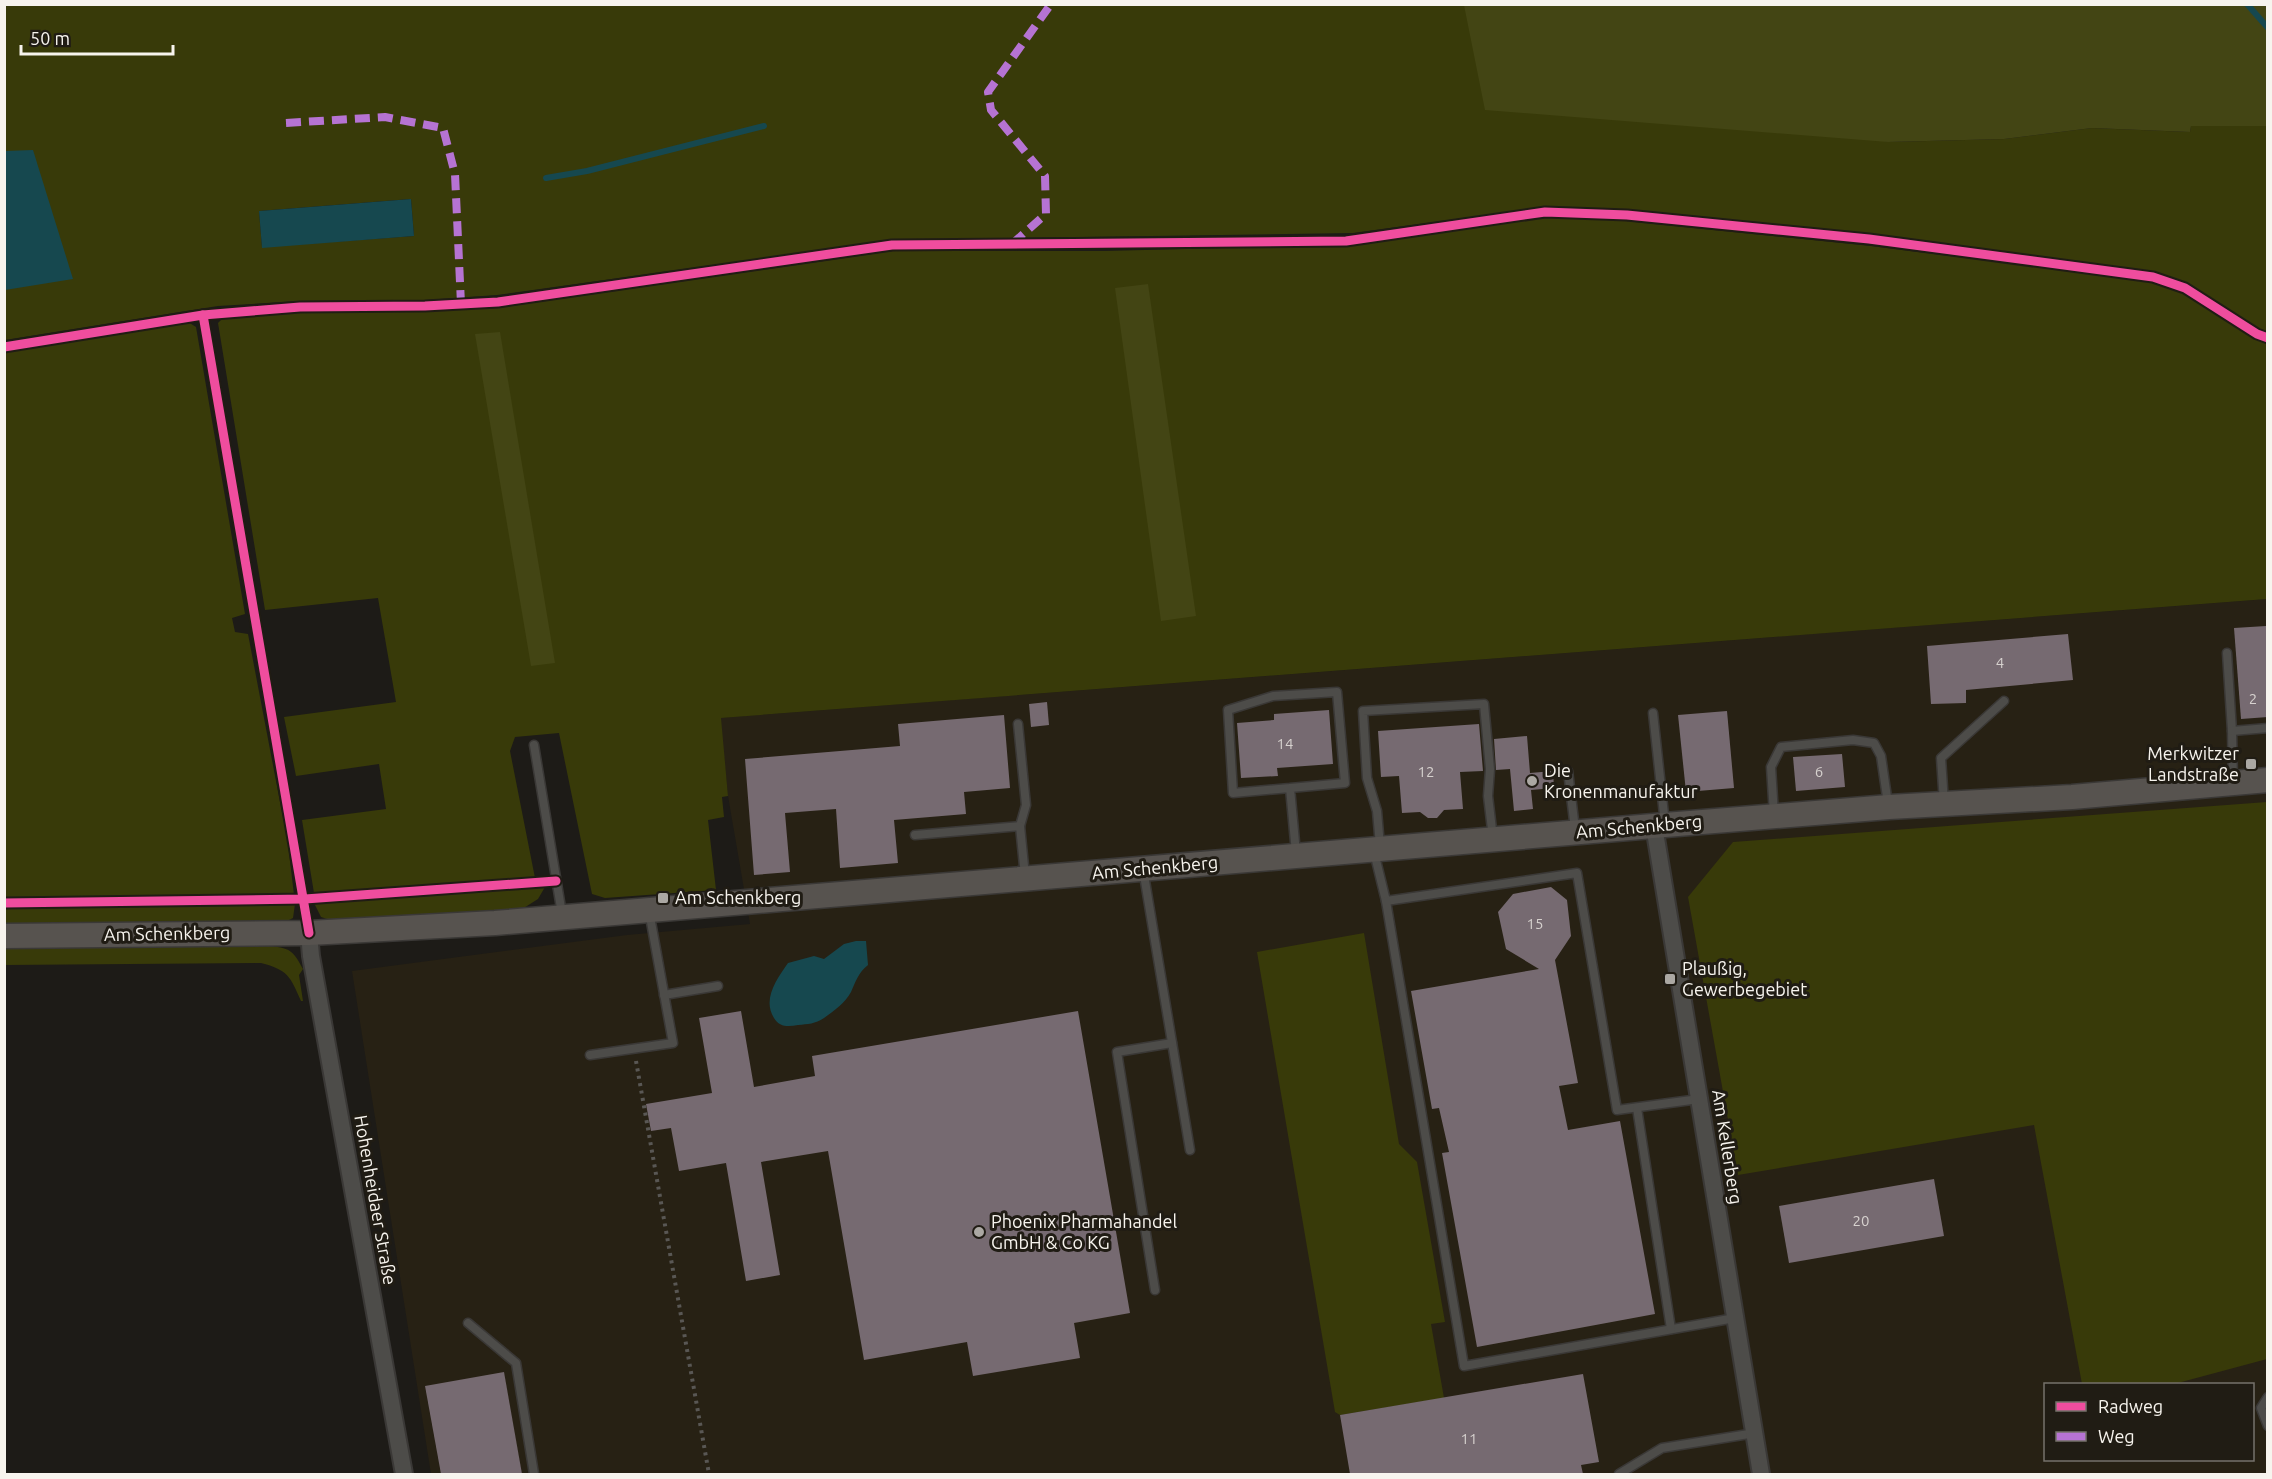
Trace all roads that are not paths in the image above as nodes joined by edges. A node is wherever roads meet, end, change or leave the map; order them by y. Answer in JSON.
{"nodes":[{"id":1,"x":2227,"y":653,"type":"dead end"},
{"id":2,"x":2004,"y":701,"type":"dead end"},
{"id":3,"x":1653,"y":713,"type":"dead end"},
{"id":4,"x":1018,"y":724,"type":"dead end"},
{"id":5,"x":2268,"y":728,"type":"edge"},
{"id":6,"x":2232,"y":731,"type":"junction"},
{"id":7,"x":534,"y":745,"type":"dead end"},
{"id":8,"x":1568,"y":771,"type":"dead end"},
{"id":9,"x":2268,"y":780,"type":"edge"},
{"id":10,"x":2233,"y":783,"type":"junction"},
{"id":11,"x":1290,"y":788,"type":"junction"},
{"id":12,"x":1944,"y":803,"type":"junction"},
{"id":13,"x":1889,"y":807,"type":"junction"},
{"id":14,"x":1774,"y":817,"type":"junction"},
{"id":15,"x":1660,"y":825,"type":"junction"},
{"id":16,"x":1020,"y":826,"type":"junction"},
{"id":17,"x":1575,"y":833,"type":"junction"},
{"id":18,"x":915,"y":835,"type":"dead end"},
{"id":19,"x":1493,"y":839,"type":"junction"},
{"id":20,"x":1377,"y":849,"type":"junction"},
{"id":21,"x":1296,"y":856,"type":"junction"},
{"id":22,"x":1143,"y":869,"type":"junction"},
{"id":23,"x":1026,"y":879,"type":"junction"},
{"id":24,"x":1386,"y":901,"type":"junction"},
{"id":25,"x":649,"y":910,"type":"junction"},
{"id":26,"x":563,"y":917,"type":"junction"},
{"id":27,"x":309,"y":933,"type":"junction"},
{"id":28,"x":4,"y":936,"type":"edge"},
{"id":29,"x":718,"y":986,"type":"dead end"},
{"id":30,"x":664,"y":995,"type":"junction"},
{"id":31,"x":1172,"y":1043,"type":"junction"},
{"id":32,"x":590,"y":1055,"type":"dead end"},
{"id":33,"x":1699,"y":1099,"type":"junction"},
{"id":34,"x":1637,"y":1108,"type":"junction"},
{"id":35,"x":1190,"y":1150,"type":"dead end"},
{"id":36,"x":1155,"y":1290,"type":"dead end"},
{"id":37,"x":1735,"y":1318,"type":"junction"},
{"id":38,"x":468,"y":1323,"type":"dead end"},
{"id":39,"x":1671,"y":1329,"type":"junction"},
{"id":40,"x":2268,"y":1397,"type":"edge"},
{"id":41,"x":2268,"y":1426,"type":"edge"},
{"id":42,"x":1755,"y":1433,"type":"junction"},
{"id":43,"x":404,"y":1474,"type":"edge"},
{"id":44,"x":534,"y":1474,"type":"edge"},
{"id":45,"x":1619,"y":1474,"type":"edge"},
{"id":46,"x":1761,"y":1474,"type":"edge"}],
"edges":[{"from":1,"to":6,"type":"lane"},
{"from":2,"to":12,"type":"lane"},
{"from":3,"to":15,"type":"lane"},
{"from":4,"to":16,"type":"lane"},
{"from":5,"to":6,"type":"lane"},
{"from":6,"to":10,"type":"lane"},
{"from":7,"to":26,"type":"lane"},
{"from":8,"to":17,"type":"lane"},
{"from":9,"to":10,"type":"main road","name":"Am Schenkberg"},
{"from":10,"to":12,"type":"main road","name":"Am Schenkberg"},
{"from":11,"to":11,"type":"lane"},
{"from":11,"to":21,"type":"lane"},
{"from":12,"to":13,"type":"main road","name":"Am Schenkberg"},
{"from":13,"to":14,"type":"main road","name":"Am Schenkberg"},
{"from":13,"to":14,"type":"lane"},
{"from":14,"to":15,"type":"main road","name":"Am Schenkberg"},
{"from":15,"to":17,"type":"main road","name":"Am Schenkberg"},
{"from":15,"to":33,"type":"street","name":"Am Kellerberg"},
{"from":16,"to":18,"type":"lane"},
{"from":16,"to":23,"type":"lane"},
{"from":17,"to":19,"type":"main road","name":"Am Schenkberg"},
{"from":19,"to":20,"type":"main road","name":"Am Schenkberg"},
{"from":19,"to":20,"type":"lane"},
{"from":20,"to":21,"type":"main road","name":"Am Schenkberg"},
{"from":20,"to":24,"type":"lane"},
{"from":21,"to":22,"type":"main road","name":"Am Schenkberg"},
{"from":22,"to":23,"type":"main road","name":"Am Schenkberg"},
{"from":22,"to":31,"type":"lane"},
{"from":23,"to":25,"type":"main road","name":"Am Schenkberg"},
{"from":24,"to":34,"type":"lane"},
{"from":24,"to":39,"type":"lane"},
{"from":25,"to":26,"type":"main road","name":"Am Schenkberg"},
{"from":25,"to":30,"type":"lane"},
{"from":26,"to":27,"type":"main road","name":"Am Schenkberg"},
{"from":27,"to":28,"type":"main road","name":"Am Schenkberg"},
{"from":27,"to":43,"type":"street","name":"Hohenheidaer Straße"},
{"from":29,"to":30,"type":"lane"},
{"from":30,"to":32,"type":"lane"},
{"from":31,"to":35,"type":"lane"},
{"from":31,"to":36,"type":"lane"},
{"from":33,"to":34,"type":"lane"},
{"from":33,"to":37,"type":"street","name":"Am Kellerberg"},
{"from":34,"to":39,"type":"lane"},
{"from":37,"to":39,"type":"lane"},
{"from":37,"to":42,"type":"street","name":"Am Kellerberg"},
{"from":38,"to":44,"type":"lane"},
{"from":40,"to":41,"type":"lane"},
{"from":42,"to":45,"type":"lane"},
{"from":42,"to":46,"type":"street","name":"Am Kellerberg"}]}
